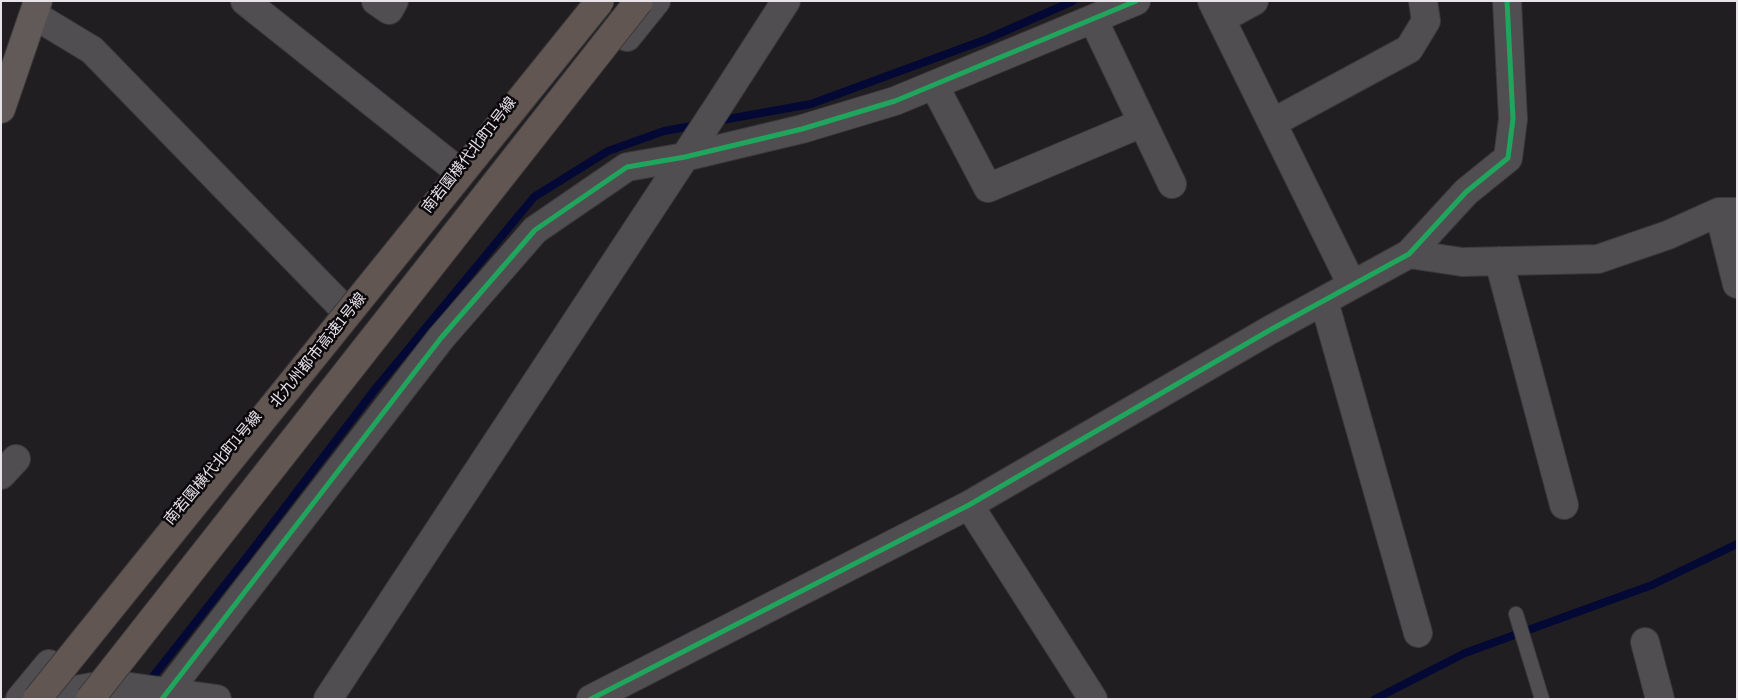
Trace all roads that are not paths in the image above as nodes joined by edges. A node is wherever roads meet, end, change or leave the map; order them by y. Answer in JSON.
{"nodes":[{"id":1,"x":245,"y":1,"type":"edge"},
{"id":2,"x":376,"y":1,"type":"edge"},
{"id":3,"x":394,"y":1,"type":"edge"},
{"id":4,"x":591,"y":1,"type":"edge"},
{"id":5,"x":600,"y":1,"type":"edge"},
{"id":6,"x":639,"y":1,"type":"edge"},
{"id":7,"x":656,"y":1,"type":"edge"},
{"id":8,"x":786,"y":1,"type":"edge"},
{"id":9,"x":1136,"y":1,"type":"edge"},
{"id":10,"x":1254,"y":1,"type":"edge"},
{"id":11,"x":1424,"y":1,"type":"edge"},
{"id":12,"x":1507,"y":1,"type":"edge"},
{"id":13,"x":36,"y":8,"type":"edge"},
{"id":14,"x":1217,"y":10,"type":"edge"},
{"id":15,"x":1093,"y":19,"type":"junction"},
{"id":16,"x":934,"y":85,"type":"junction"},
{"id":17,"x":1,"y":109,"type":"edge"},
{"id":18,"x":1142,"y":123,"type":"junction"},
{"id":19,"x":1272,"y":124,"type":"junction"},
{"id":20,"x":685,"y":157,"type":"junction"},
{"id":21,"x":457,"y":170,"type":"junction"},
{"id":22,"x":1172,"y":184,"type":"dead end"},
{"id":23,"x":1728,"y":212,"type":"edge"},
{"id":24,"x":1409,"y":254,"type":"junction"},
{"id":25,"x":1499,"y":261,"type":"junction"},
{"id":26,"x":1737,"y":284,"type":"edge"},
{"id":27,"x":1352,"y":285,"type":"junction"},
{"id":28,"x":1324,"y":301,"type":"junction"},
{"id":29,"x":345,"y":310,"type":"junction"},
{"id":30,"x":969,"y":505,"type":"junction"},
{"id":31,"x":1564,"y":505,"type":"dead end"},
{"id":32,"x":1516,"y":614,"type":"dead end"},
{"id":33,"x":1418,"y":633,"type":"dead end"},
{"id":34,"x":1645,"y":642,"type":"dead end"},
{"id":35,"x":99,"y":694,"type":"edge"},
{"id":36,"x":165,"y":696,"type":"edge"},
{"id":37,"x":1,"y":698,"type":"edge"},
{"id":38,"x":10,"y":699,"type":"edge"},
{"id":39,"x":20,"y":699,"type":"edge"},
{"id":40,"x":25,"y":699,"type":"edge"},
{"id":41,"x":37,"y":699,"type":"edge"},
{"id":42,"x":217,"y":699,"type":"edge"},
{"id":43,"x":328,"y":699,"type":"edge"},
{"id":44,"x":592,"y":699,"type":"edge"},
{"id":45,"x":1093,"y":699,"type":"edge"},
{"id":46,"x":1542,"y":699,"type":"edge"},
{"id":47,"x":1660,"y":699,"type":"edge"}],
"edges":[{"from":1,"to":21,"type":"street"},
{"from":2,"to":3,"type":"street"},
{"from":4,"to":21,"type":"street","name":"南若園横代北町1号線"},
{"from":5,"to":41,"type":"highway","name":"北九州都市高速1号線","bridge":true},
{"from":6,"to":35,"type":"highway","bridge":true},
{"from":7,"to":35,"type":"street"},
{"from":8,"to":20,"type":"street"},
{"from":9,"to":15,"type":"street"},
{"from":10,"to":14,"type":"street"},
{"from":11,"to":19,"type":"street"},
{"from":12,"to":24,"type":"street"},
{"from":13,"to":17,"type":"main road"},
{"from":13,"to":29,"type":"street"},
{"from":14,"to":19,"type":"street"},
{"from":15,"to":16,"type":"street"},
{"from":15,"to":18,"type":"street"},
{"from":16,"to":18,"type":"street"},
{"from":16,"to":20,"type":"street"},
{"from":18,"to":22,"type":"street"},
{"from":19,"to":27,"type":"street"},
{"from":20,"to":36,"type":"street"},
{"from":20,"to":43,"type":"street"},
{"from":21,"to":29,"type":"street","name":"南若園横代北町1号線"},
{"from":23,"to":25,"type":"street"},
{"from":23,"to":26,"type":"street"},
{"from":24,"to":25,"type":"street"},
{"from":24,"to":27,"type":"street"},
{"from":25,"to":31,"type":"street"},
{"from":27,"to":28,"type":"street"},
{"from":28,"to":30,"type":"street"},
{"from":28,"to":33,"type":"street"},
{"from":29,"to":39,"type":"street","name":"南若園横代北町1号線"},
{"from":30,"to":44,"type":"street"},
{"from":30,"to":45,"type":"street"},
{"from":32,"to":46,"type":"lane"},
{"from":34,"to":47,"type":"street"},
{"from":35,"to":36,"type":"street"},
{"from":35,"to":40,"type":"street"},
{"from":36,"to":42,"type":"street"},
{"from":37,"to":38,"type":"street"}]}
